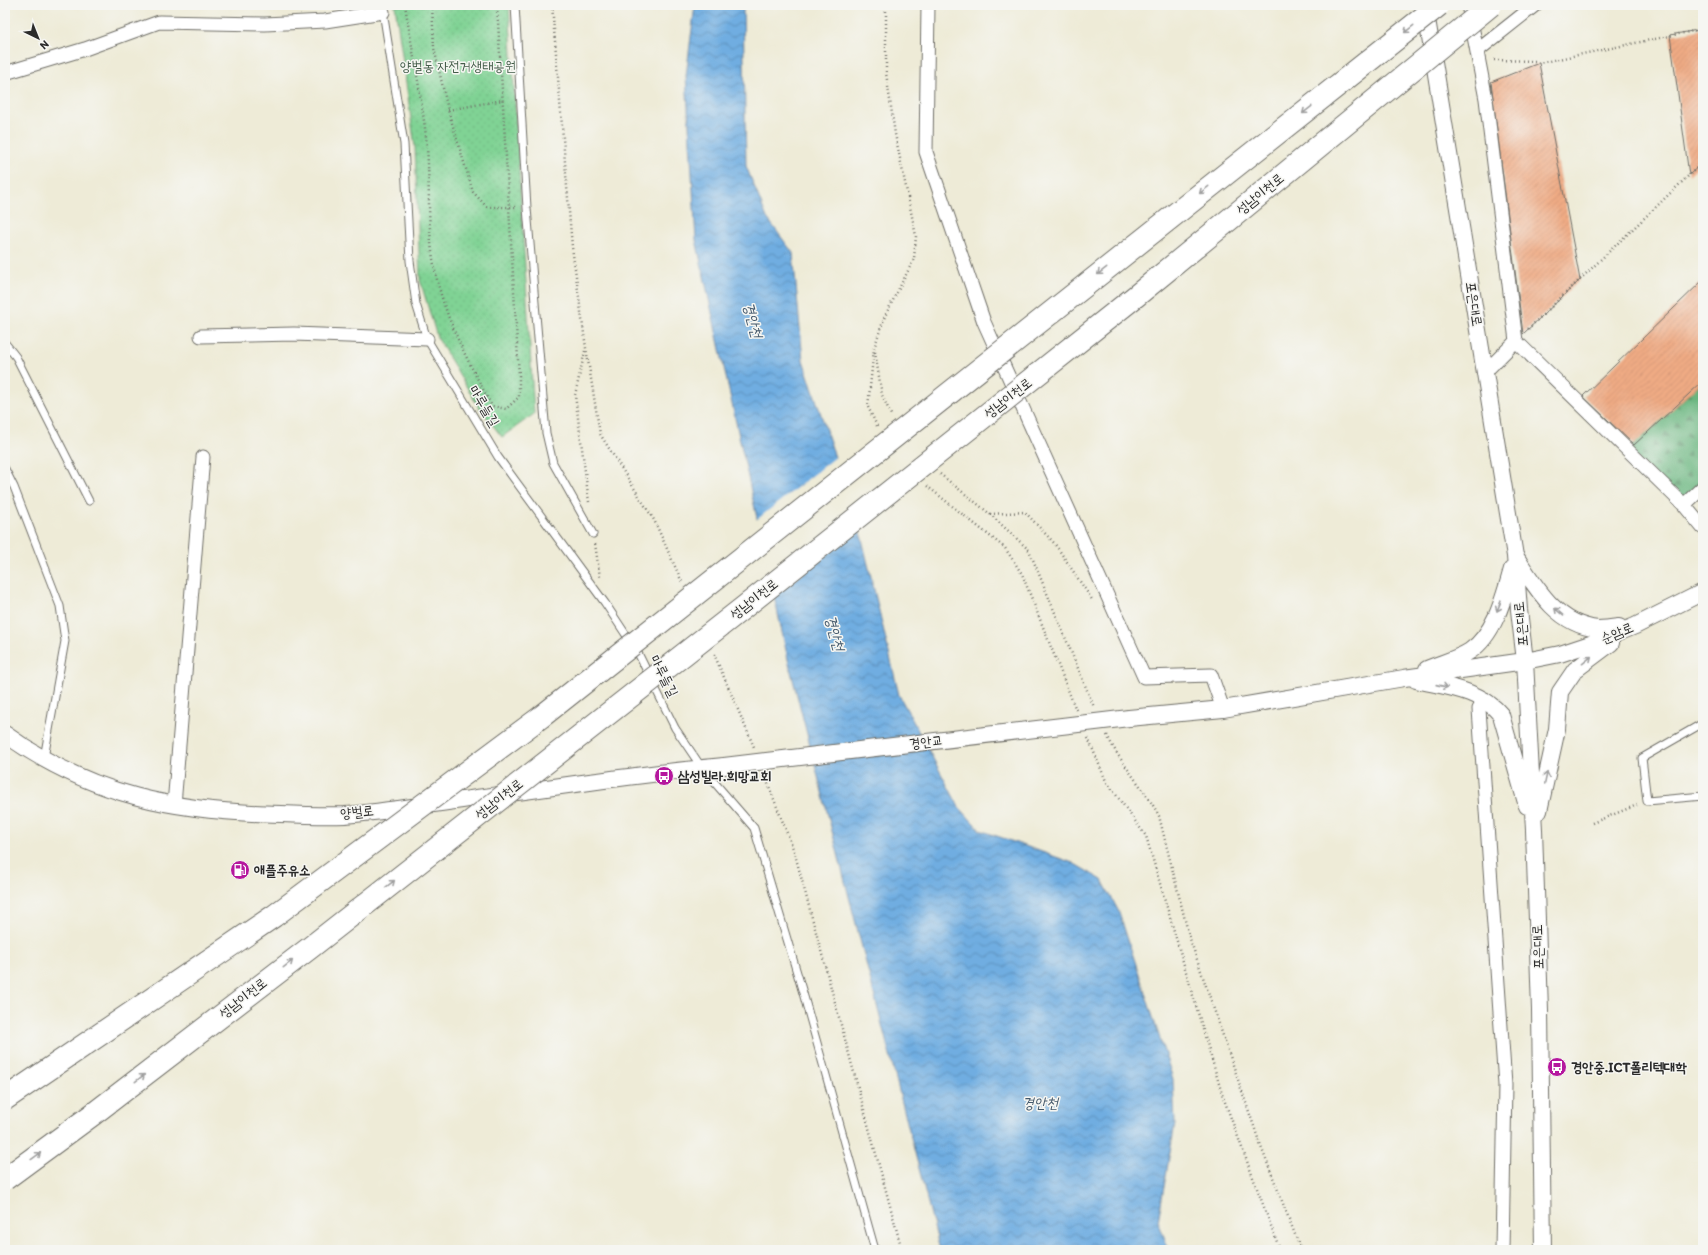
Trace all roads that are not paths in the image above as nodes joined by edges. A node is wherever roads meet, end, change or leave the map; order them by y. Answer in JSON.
{"nodes":[{"id":1,"x":515,"y":5,"type":"edge"},
{"id":2,"x":928,"y":5,"type":"edge"},
{"id":3,"x":1425,"y":5,"type":"edge"},
{"id":4,"x":1439,"y":5,"type":"edge"},
{"id":5,"x":1468,"y":5,"type":"edge"},
{"id":6,"x":1491,"y":5,"type":"edge"},
{"id":7,"x":1535,"y":5,"type":"edge"},
{"id":8,"x":383,"y":9,"type":"edge"},
{"id":9,"x":1477,"y":51,"type":"junction"},
{"id":10,"x":5,"y":73,"type":"edge"},
{"id":11,"x":201,"y":336,"type":"dead end"},
{"id":12,"x":428,"y":339,"type":"junction"},
{"id":13,"x":1516,"y":341,"type":"junction"},
{"id":14,"x":5,"y":343,"type":"edge"},
{"id":15,"x":1485,"y":372,"type":"junction"},
{"id":16,"x":202,"y":457,"type":"dead end"},
{"id":17,"x":5,"y":469,"type":"edge"},
{"id":18,"x":1703,"y":487,"type":"edge"},
{"id":19,"x":89,"y":501,"type":"dead end"},
{"id":20,"x":1684,"y":505,"type":"junction"},
{"id":21,"x":1703,"y":528,"type":"edge"},
{"id":22,"x":593,"y":534,"type":"road end"},
{"id":23,"x":1515,"y":556,"type":"junction"},
{"id":24,"x":1703,"y":592,"type":"edge"},
{"id":25,"x":1635,"y":626,"type":"junction"},
{"id":26,"x":1525,"y":662,"type":"junction"},
{"id":27,"x":1404,"y":678,"type":"junction"},
{"id":28,"x":1485,"y":699,"type":"junction"},
{"id":29,"x":1222,"y":709,"type":"junction"},
{"id":30,"x":1703,"y":723,"type":"edge"},
{"id":31,"x":5,"y":734,"type":"edge"},
{"id":32,"x":44,"y":758,"type":"junction"},
{"id":33,"x":724,"y":766,"type":"joint"},
{"id":34,"x":702,"y":768,"type":"junction"},
{"id":35,"x":1703,"y":796,"type":"edge"},
{"id":36,"x":174,"y":805,"type":"junction"},
{"id":37,"x":1534,"y":830,"type":"junction"},
{"id":38,"x":5,"y":1099,"type":"edge"},
{"id":39,"x":5,"y":1179,"type":"edge"},
{"id":40,"x":875,"y":1250,"type":"edge"},
{"id":41,"x":1502,"y":1250,"type":"edge"},
{"id":42,"x":1543,"y":1250,"type":"edge"}],
"edges":[{"from":1,"to":22,"type":"lane"},
{"from":2,"to":29,"type":"street"},
{"from":3,"to":15,"type":"street","name":"포은대로"},
{"from":4,"to":38,"type":"highway","one_way":true,"bridge":true},
{"from":5,"to":9,"type":"street"},
{"from":39,"to":6,"type":"highway","name":"성남이천로","one_way":true,"bridge":true},
{"from":7,"to":9,"type":"street"},
{"from":8,"to":10,"type":"street"},
{"from":8,"to":12,"type":"lane","name":"마루들길"},
{"from":9,"to":13,"type":"street"},
{"from":11,"to":12,"type":"street"},
{"from":12,"to":34,"type":"lane","name":"마루들길"},
{"from":13,"to":15,"type":"street"},
{"from":13,"to":20,"type":"street"},
{"from":14,"to":19,"type":"lane"},
{"from":15,"to":23,"type":"street","name":"포은대로"},
{"from":16,"to":36,"type":"street"},
{"from":17,"to":32,"type":"lane"},
{"from":18,"to":20,"type":"street"},
{"from":20,"to":21,"type":"street"},
{"from":25,"to":23,"type":"street","one_way":true},
{"from":23,"to":26,"type":"street","name":"포은대로"},
{"from":23,"to":27,"type":"street","one_way":true},
{"from":24,"to":25,"type":"street","name":"순암로"},
{"from":25,"to":26,"type":"street","name":"순암로"},
{"from":37,"to":25,"type":"street","one_way":true},
{"from":26,"to":27,"type":"street","name":"순암로"},
{"from":26,"to":37,"type":"street","name":"포은대로"},
{"from":27,"to":28,"type":"street","one_way":true},
{"from":27,"to":29,"type":"street","name":"경안교"},
{"from":28,"to":37,"type":"street"},
{"from":28,"to":41,"type":"street"},
{"from":29,"to":33,"type":"street","name":"경안교","bridge":true},
{"from":30,"to":35,"type":"lane"},
{"from":31,"to":32,"type":"street","name":"양벌로"},
{"from":32,"to":36,"type":"street","name":"양벌로"},
{"from":33,"to":34,"type":"street","name":"양벌로"},
{"from":34,"to":36,"type":"street","name":"양벌로"},
{"from":34,"to":40,"type":"lane","name":"마루들길"},
{"from":37,"to":42,"type":"street","name":"포은대로"}]}
